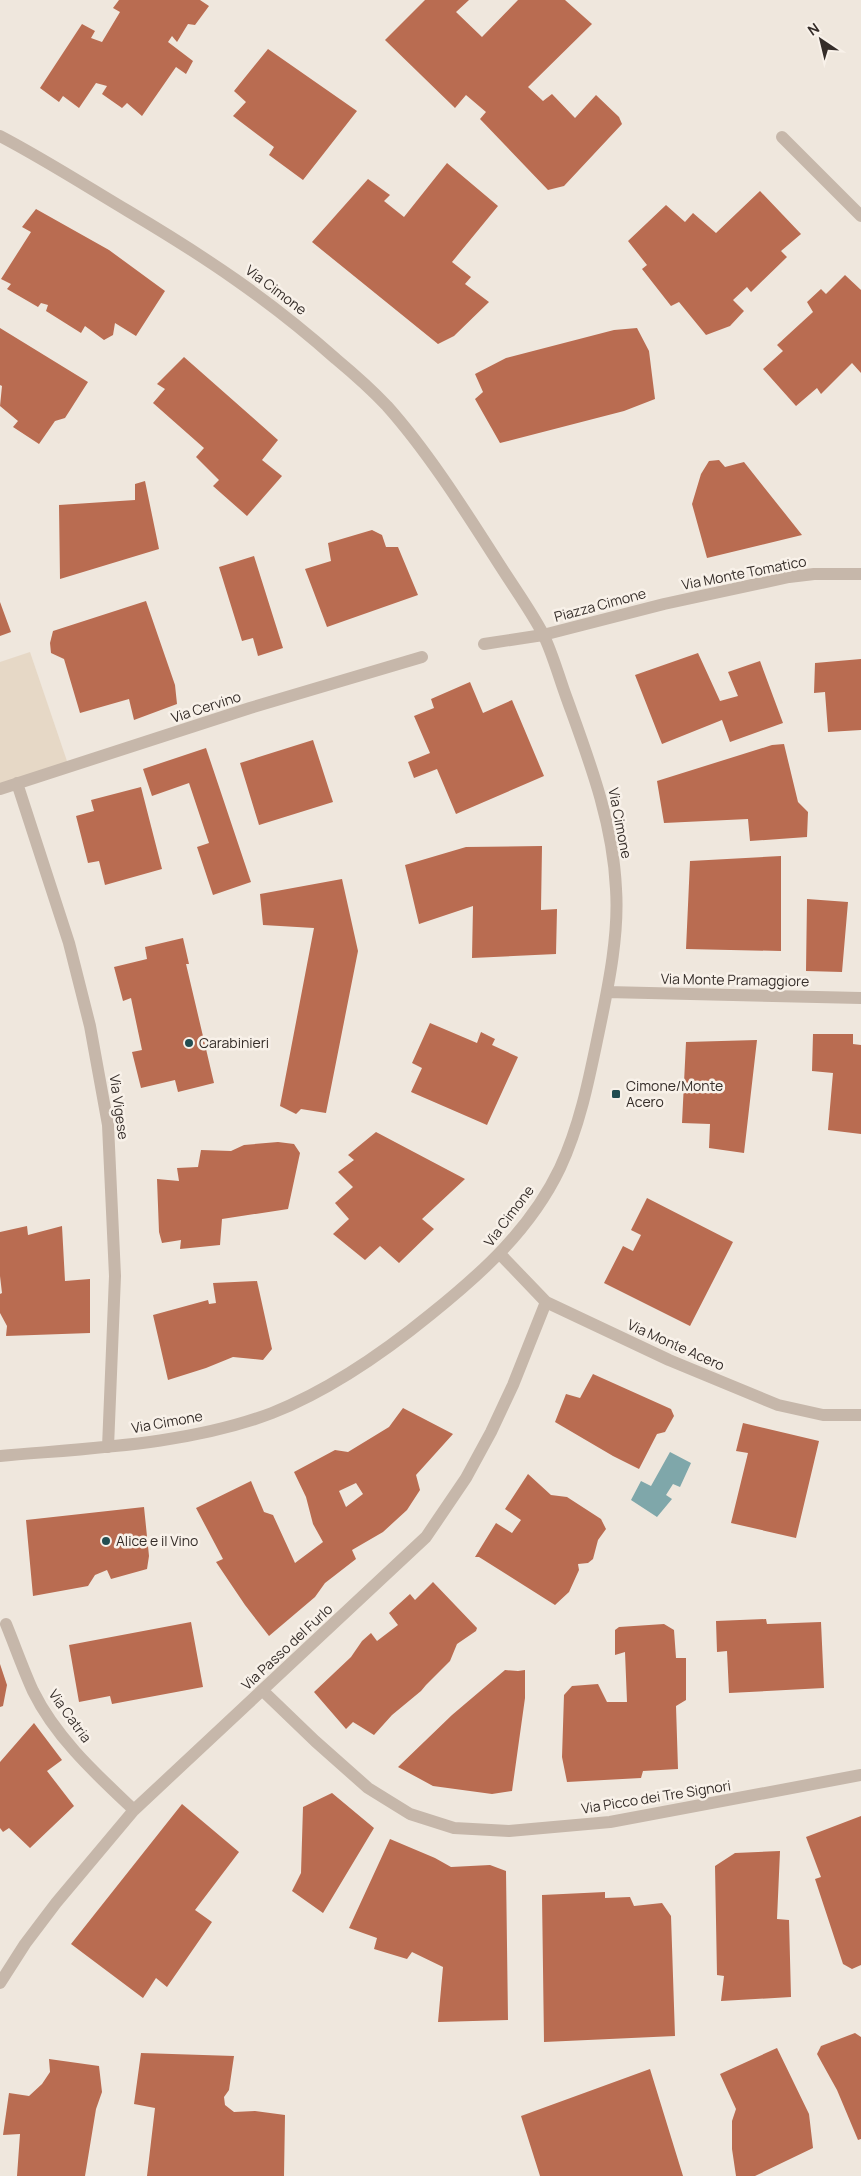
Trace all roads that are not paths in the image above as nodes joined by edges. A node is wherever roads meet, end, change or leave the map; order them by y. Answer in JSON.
{"nodes":[{"id":1,"x":0,"y":136,"type":"edge"},
{"id":2,"x":782,"y":137,"type":"dead end"},
{"id":3,"x":861,"y":216,"type":"edge"},
{"id":4,"x":478,"y":531,"type":"joint"},
{"id":5,"x":861,"y":574,"type":"edge"},
{"id":6,"x":664,"y":604,"type":"joint"},
{"id":7,"x":543,"y":635,"type":"junction"},
{"id":8,"x":484,"y":644,"type":"dead end"},
{"id":9,"x":422,"y":657,"type":"dead end"},
{"id":10,"x":17,"y":784,"type":"junction"},
{"id":11,"x":0,"y":789,"type":"edge"},
{"id":12,"x":607,"y":992,"type":"junction"},
{"id":13,"x":861,"y":998,"type":"edge"},
{"id":14,"x":500,"y":1254,"type":"junction"},
{"id":15,"x":546,"y":1302,"type":"junction"},
{"id":16,"x":861,"y":1415,"type":"edge"},
{"id":17,"x":108,"y":1447,"type":"junction"},
{"id":18,"x":0,"y":1456,"type":"edge"},
{"id":19,"x":6,"y":1624,"type":"dead end"},
{"id":20,"x":262,"y":1690,"type":"junction"},
{"id":21,"x":861,"y":1775,"type":"edge"},
{"id":22,"x":134,"y":1810,"type":"junction"},
{"id":23,"x":0,"y":1983,"type":"edge"}],
"edges":[{"from":1,"to":4,"type":"street","name":"Via Cimone"},
{"from":2,"to":3,"type":"street"},
{"from":4,"to":7,"type":"street","name":"Piazza Cimone"},
{"from":5,"to":6,"type":"street","name":"Via Monte Tomatico"},
{"from":6,"to":7,"type":"street","name":"Piazza Cimone"},
{"from":7,"to":8,"type":"street","name":"Piazza Cimone"},
{"from":7,"to":12,"type":"street","name":"Via Cimone"},
{"from":9,"to":10,"type":"street","name":"Via Cervino"},
{"from":10,"to":11,"type":"street","name":"Via Cervino"},
{"from":10,"to":17,"type":"street","name":"Via Vigese"},
{"from":12,"to":13,"type":"street","name":"Via Monte Pramaggiore"},
{"from":12,"to":14,"type":"street","name":"Via Cimone"},
{"from":14,"to":15,"type":"street","name":"Via Monte Acero"},
{"from":14,"to":17,"type":"street","name":"Via Cimone"},
{"from":15,"to":16,"type":"street","name":"Via Monte Acero"},
{"from":15,"to":20,"type":"street","name":"Via Passo del Furlo"},
{"from":17,"to":18,"type":"street","name":"Via Cimone"},
{"from":19,"to":22,"type":"street","name":"Via Catria"},
{"from":20,"to":21,"type":"street","name":"Via Picco dei Tre Signori"},
{"from":20,"to":22,"type":"street","name":"Via Passo del Furlo"},
{"from":22,"to":23,"type":"street","name":"Via Passo del Furlo"}]}
